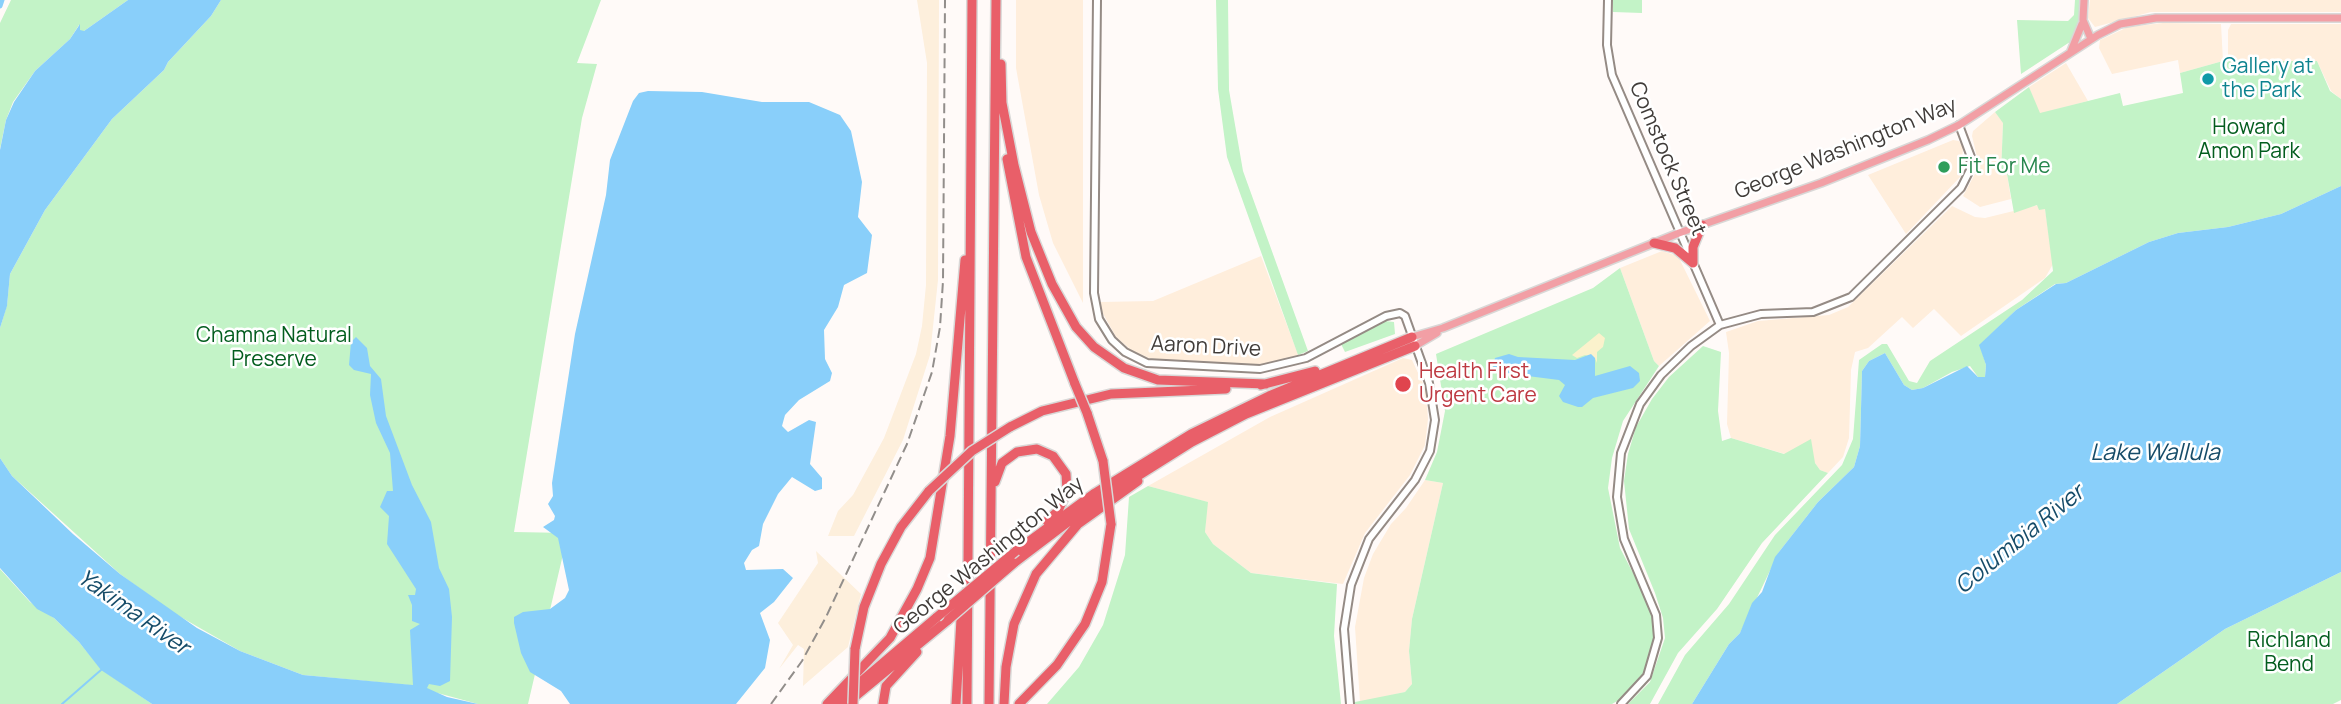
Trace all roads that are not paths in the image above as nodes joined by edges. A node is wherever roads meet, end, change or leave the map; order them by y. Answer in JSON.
{"nodes":[{"id":1,"x":972,"y":0,"type":"edge"},
{"id":2,"x":998,"y":0,"type":"edge"},
{"id":3,"x":1097,"y":0,"type":"edge"},
{"id":4,"x":1608,"y":0,"type":"edge"},
{"id":5,"x":2084,"y":0,"type":"edge"},
{"id":6,"x":2341,"y":18,"type":"edge"},
{"id":7,"x":2083,"y":20,"type":"junction"},
{"id":8,"x":2091,"y":39,"type":"junction"},
{"id":9,"x":2068,"y":54,"type":"junction"},
{"id":10,"x":1002,"y":103,"type":"junction"},
{"id":11,"x":1959,"y":125,"type":"junction"},
{"id":12,"x":970,"y":178,"type":"junction"},
{"id":13,"x":1702,"y":225,"type":"junction"},
{"id":14,"x":1679,"y":233,"type":"junction"},
{"id":15,"x":1654,"y":243,"type":"junction"},
{"id":16,"x":1693,"y":263,"type":"junction"},
{"id":17,"x":1720,"y":325,"type":"junction"},
{"id":18,"x":1414,"y":341,"type":"junction"},
{"id":19,"x":1349,"y":362,"type":"junction"},
{"id":20,"x":1266,"y":384,"type":"junction"},
{"id":21,"x":1192,"y":442,"type":"junction"},
{"id":22,"x":991,"y":522,"type":"junction"},
{"id":23,"x":968,"y":524,"type":"junction"},
{"id":24,"x":1017,"y":551,"type":"junction"},
{"id":25,"x":948,"y":620,"type":"junction"},
{"id":26,"x":827,"y":704,"type":"edge"},
{"id":27,"x":834,"y":704,"type":"edge"},
{"id":28,"x":846,"y":704,"type":"edge"},
{"id":29,"x":853,"y":704,"type":"edge"},
{"id":30,"x":883,"y":704,"type":"edge"},
{"id":31,"x":956,"y":704,"type":"edge"},
{"id":32,"x":967,"y":704,"type":"edge"},
{"id":33,"x":989,"y":704,"type":"edge"},
{"id":34,"x":1004,"y":704,"type":"edge"},
{"id":35,"x":1019,"y":704,"type":"edge"},
{"id":36,"x":1350,"y":704,"type":"edge"},
{"id":37,"x":1621,"y":704,"type":"edge"}],
"edges":[{"from":1,"to":12,"type":"highway"},
{"from":2,"to":10,"type":"highway"},
{"from":2,"to":22,"type":"highway"},
{"from":3,"to":18,"type":"street","name":"Aaron Drive"},
{"from":4,"to":14,"type":"street","name":"Comstock Street"},
{"from":5,"to":7,"type":"main road"},
{"from":6,"to":8,"type":"main road","name":"George Washington Way"},
{"from":7,"to":8,"type":"main road"},
{"from":7,"to":9,"type":"main road"},
{"from":8,"to":9,"type":"main road","name":"George Washington Way"},
{"from":9,"to":11,"type":"main road","name":"George Washington Way"},
{"from":10,"to":20,"type":"highway"},
{"from":10,"to":35,"type":"highway","bridge":true},
{"from":11,"to":13,"type":"main road","name":"George Washington Way"},
{"from":11,"to":17,"type":"street"},
{"from":12,"to":23,"type":"highway"},
{"from":12,"to":26,"type":"highway"},
{"from":13,"to":14,"type":"main road","name":"George Washington Way"},
{"from":13,"to":16,"type":"highway"},
{"from":14,"to":15,"type":"main road","name":"George Washington Way"},
{"from":14,"to":16,"type":"street","name":"Comstock Street"},
{"from":15,"to":16,"type":"highway"},
{"from":15,"to":18,"type":"main road","name":"George Washington Way"},
{"from":16,"to":17,"type":"street","name":"Comstock Street"},
{"from":17,"to":37,"type":"street"},
{"from":18,"to":19,"type":"highway","name":"George Washington Way"},
{"from":18,"to":21,"type":"highway","name":"George Washington Way"},
{"from":18,"to":36,"type":"street"},
{"from":19,"to":20,"type":"highway"},
{"from":19,"to":24,"type":"highway","name":"George Washington Way"},
{"from":20,"to":29,"type":"highway","bridge":true},
{"from":21,"to":25,"type":"highway","name":"George Washington Way","bridge":true},
{"from":21,"to":34,"type":"highway"},
{"from":22,"to":24,"type":"highway"},
{"from":22,"to":33,"type":"highway"},
{"from":23,"to":31,"type":"highway"},
{"from":23,"to":32,"type":"highway"},
{"from":24,"to":27,"type":"highway","name":"George Washington Way","bridge":true},
{"from":25,"to":28,"type":"highway","name":"George Washington Way"},
{"from":25,"to":30,"type":"highway"}]}
